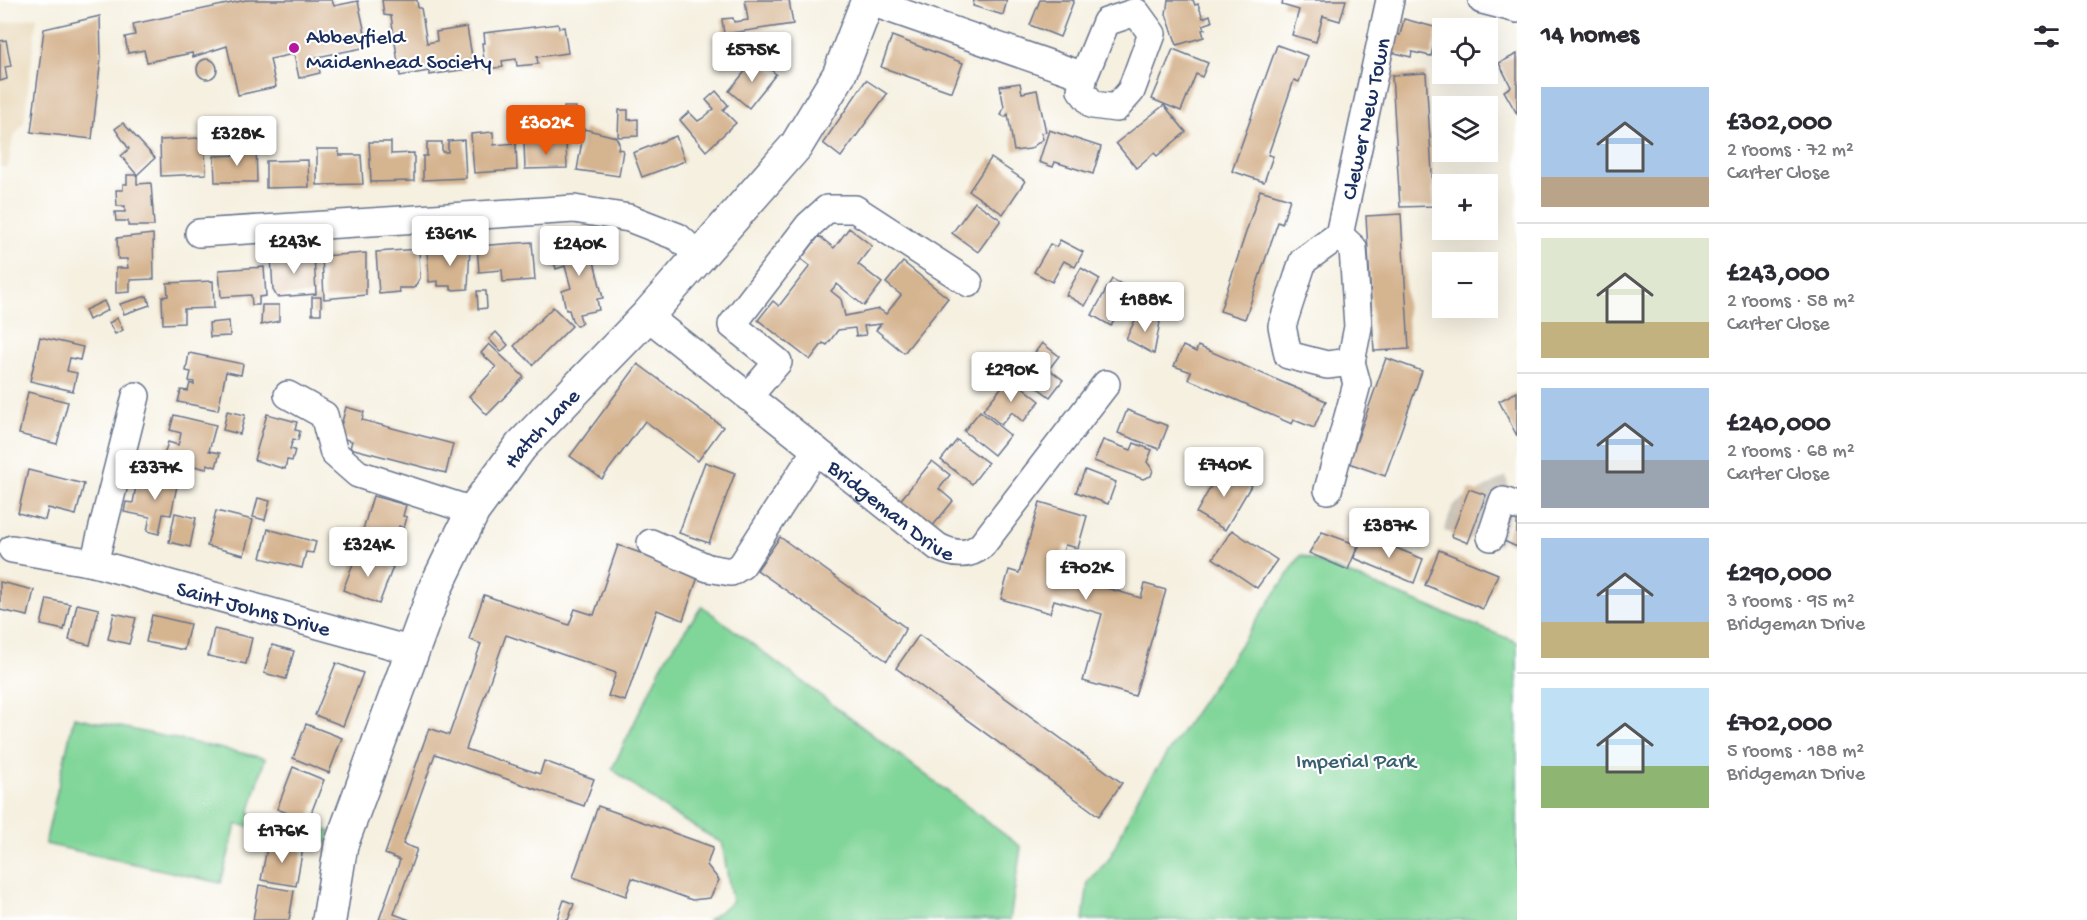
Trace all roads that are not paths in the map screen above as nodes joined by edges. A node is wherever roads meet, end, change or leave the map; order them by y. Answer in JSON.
{"nodes":[{"id":1,"x":868,"y":0,"type":"edge"},
{"id":2,"x":1390,"y":0,"type":"edge"},
{"id":3,"x":1482,"y":0,"type":"edge"},
{"id":4,"x":1517,"y":9,"type":"edge"},
{"id":5,"x":1084,"y":76,"type":"dead end"},
{"id":6,"x":198,"y":233,"type":"dead end"},
{"id":7,"x":1339,"y":235,"type":"junction"},
{"id":8,"x":699,"y":256,"type":"junction"},
{"id":9,"x":969,"y":283,"type":"dead end"},
{"id":10,"x":647,"y":316,"type":"junction"},
{"id":11,"x":1351,"y":362,"type":"junction"},
{"id":12,"x":1106,"y":384,"type":"dead end"},
{"id":13,"x":288,"y":395,"type":"dead end"},
{"id":14,"x":136,"y":396,"type":"dead end"},
{"id":15,"x":748,"y":397,"type":"junction"},
{"id":16,"x":816,"y":450,"type":"junction"},
{"id":17,"x":1328,"y":490,"type":"dead end"},
{"id":18,"x":1517,"y":506,"type":"edge"},
{"id":19,"x":473,"y":511,"type":"junction"},
{"id":20,"x":1491,"y":537,"type":"dead end"},
{"id":21,"x":651,"y":543,"type":"dead end"},
{"id":22,"x":12,"y":549,"type":"dead end"},
{"id":23,"x":94,"y":563,"type":"junction"},
{"id":24,"x":413,"y":651,"type":"junction"},
{"id":25,"x":329,"y":920,"type":"edge"}],
"edges":[{"from":1,"to":5,"type":"street"},
{"from":1,"to":8,"type":"street","name":"Hatch Lane"},
{"from":2,"to":7,"type":"street","name":"Clewer New Town"},
{"from":3,"to":4,"type":"street"},
{"from":6,"to":8,"type":"street"},
{"from":7,"to":11,"type":"street"},
{"from":7,"to":11,"type":"street"},
{"from":8,"to":10,"type":"street","name":"Hatch Lane"},
{"from":9,"to":15,"type":"street"},
{"from":10,"to":15,"type":"street","name":"Bridgeman Drive"},
{"from":10,"to":19,"type":"street","name":"Hatch Lane"},
{"from":11,"to":17,"type":"street"},
{"from":12,"to":16,"type":"street","name":"Bridgeman Drive"},
{"from":13,"to":19,"type":"street"},
{"from":14,"to":23,"type":"street"},
{"from":15,"to":16,"type":"street","name":"Bridgeman Drive"},
{"from":16,"to":21,"type":"street"},
{"from":18,"to":20,"type":"street"},
{"from":19,"to":24,"type":"street","name":"Hatch Lane"},
{"from":22,"to":23,"type":"street","name":"Saint Johns Drive"},
{"from":23,"to":24,"type":"street","name":"Saint Johns Drive"},
{"from":24,"to":25,"type":"street","name":"Hatch Lane"}]}
